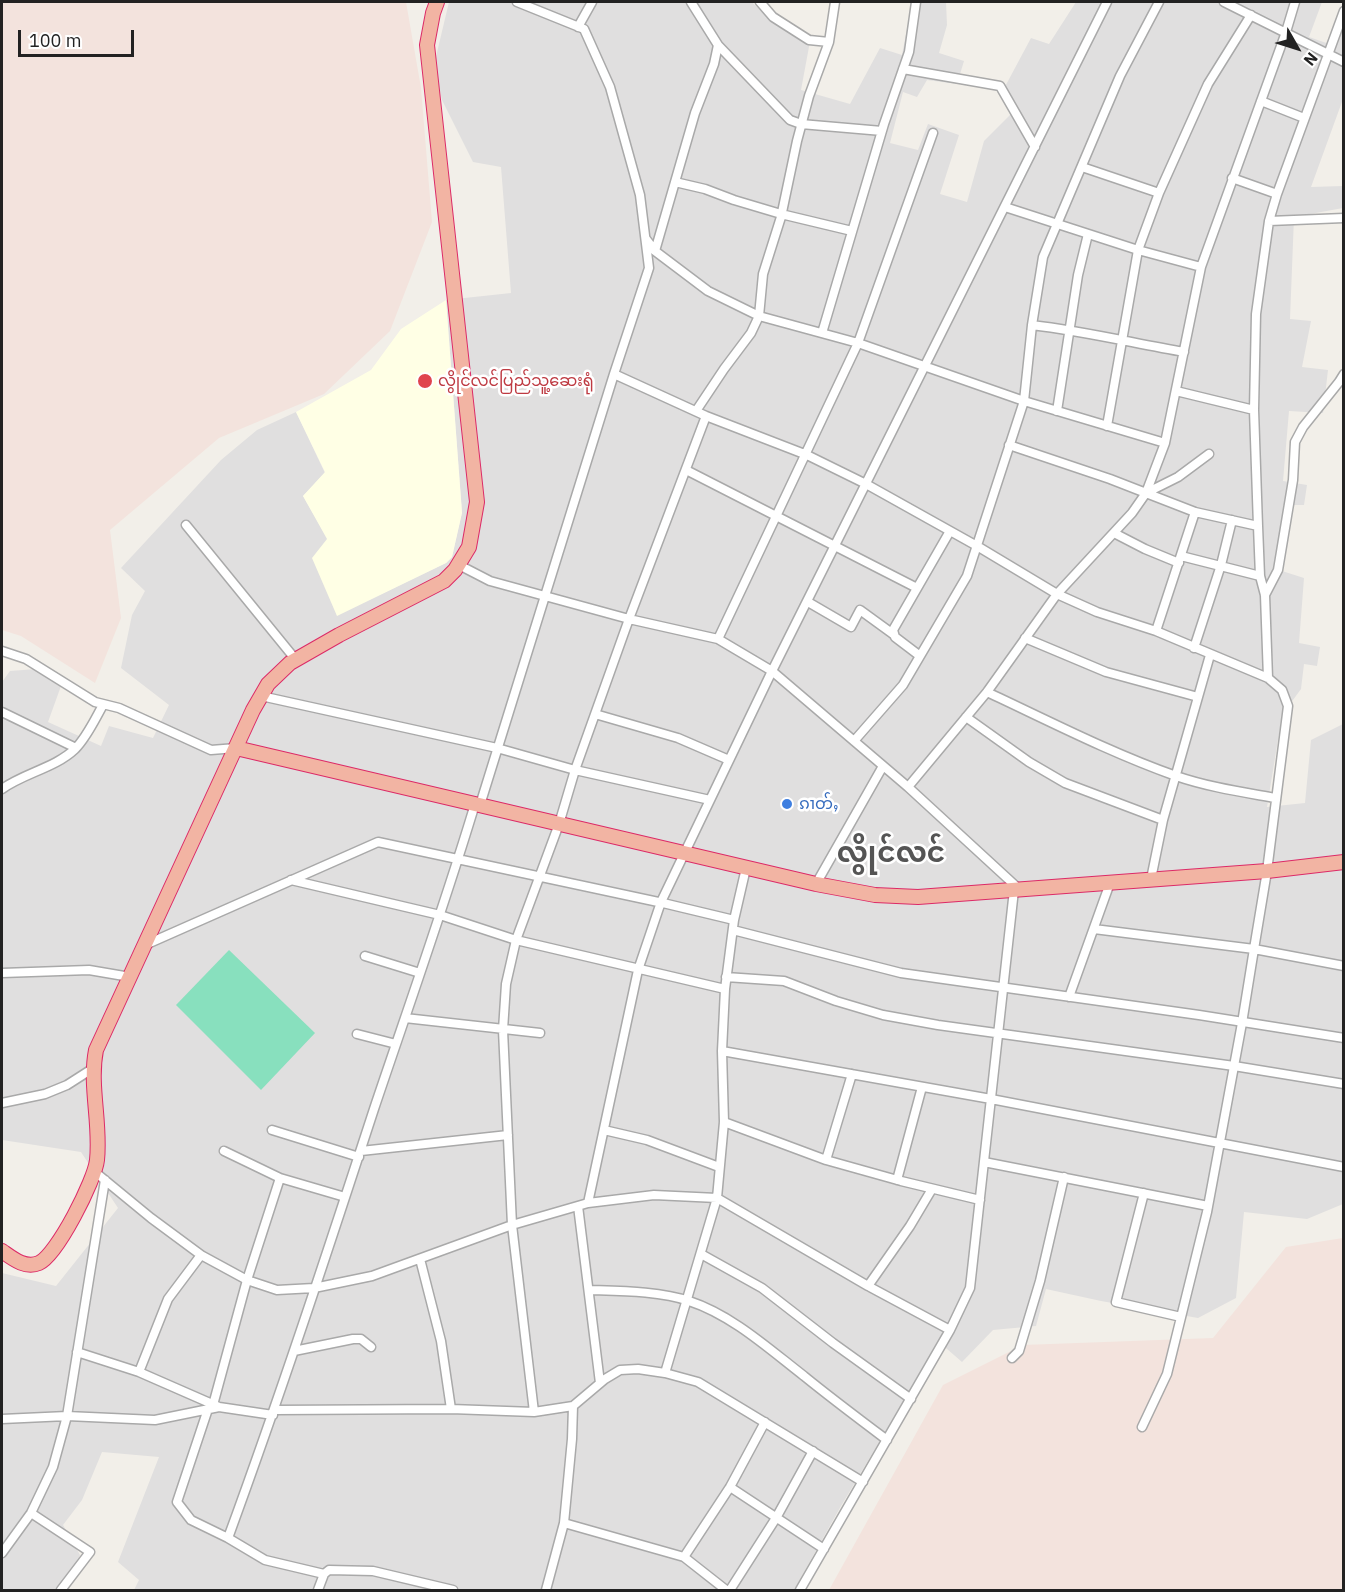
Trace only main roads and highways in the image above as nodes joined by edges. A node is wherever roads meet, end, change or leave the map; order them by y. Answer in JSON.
{"nodes":[{"id":1,"x":437,"y":2,"type":"edge"},
{"id":2,"x":236,"y":748,"type":"junction"},
{"id":3,"x":1344,"y":862,"type":"edge"},
{"id":4,"x":2,"y":1251,"type":"edge"}],
"edges":[{"from":1,"to":2,"type":"highway"},
{"from":2,"to":3,"type":"highway"},
{"from":2,"to":4,"type":"highway"}]}
